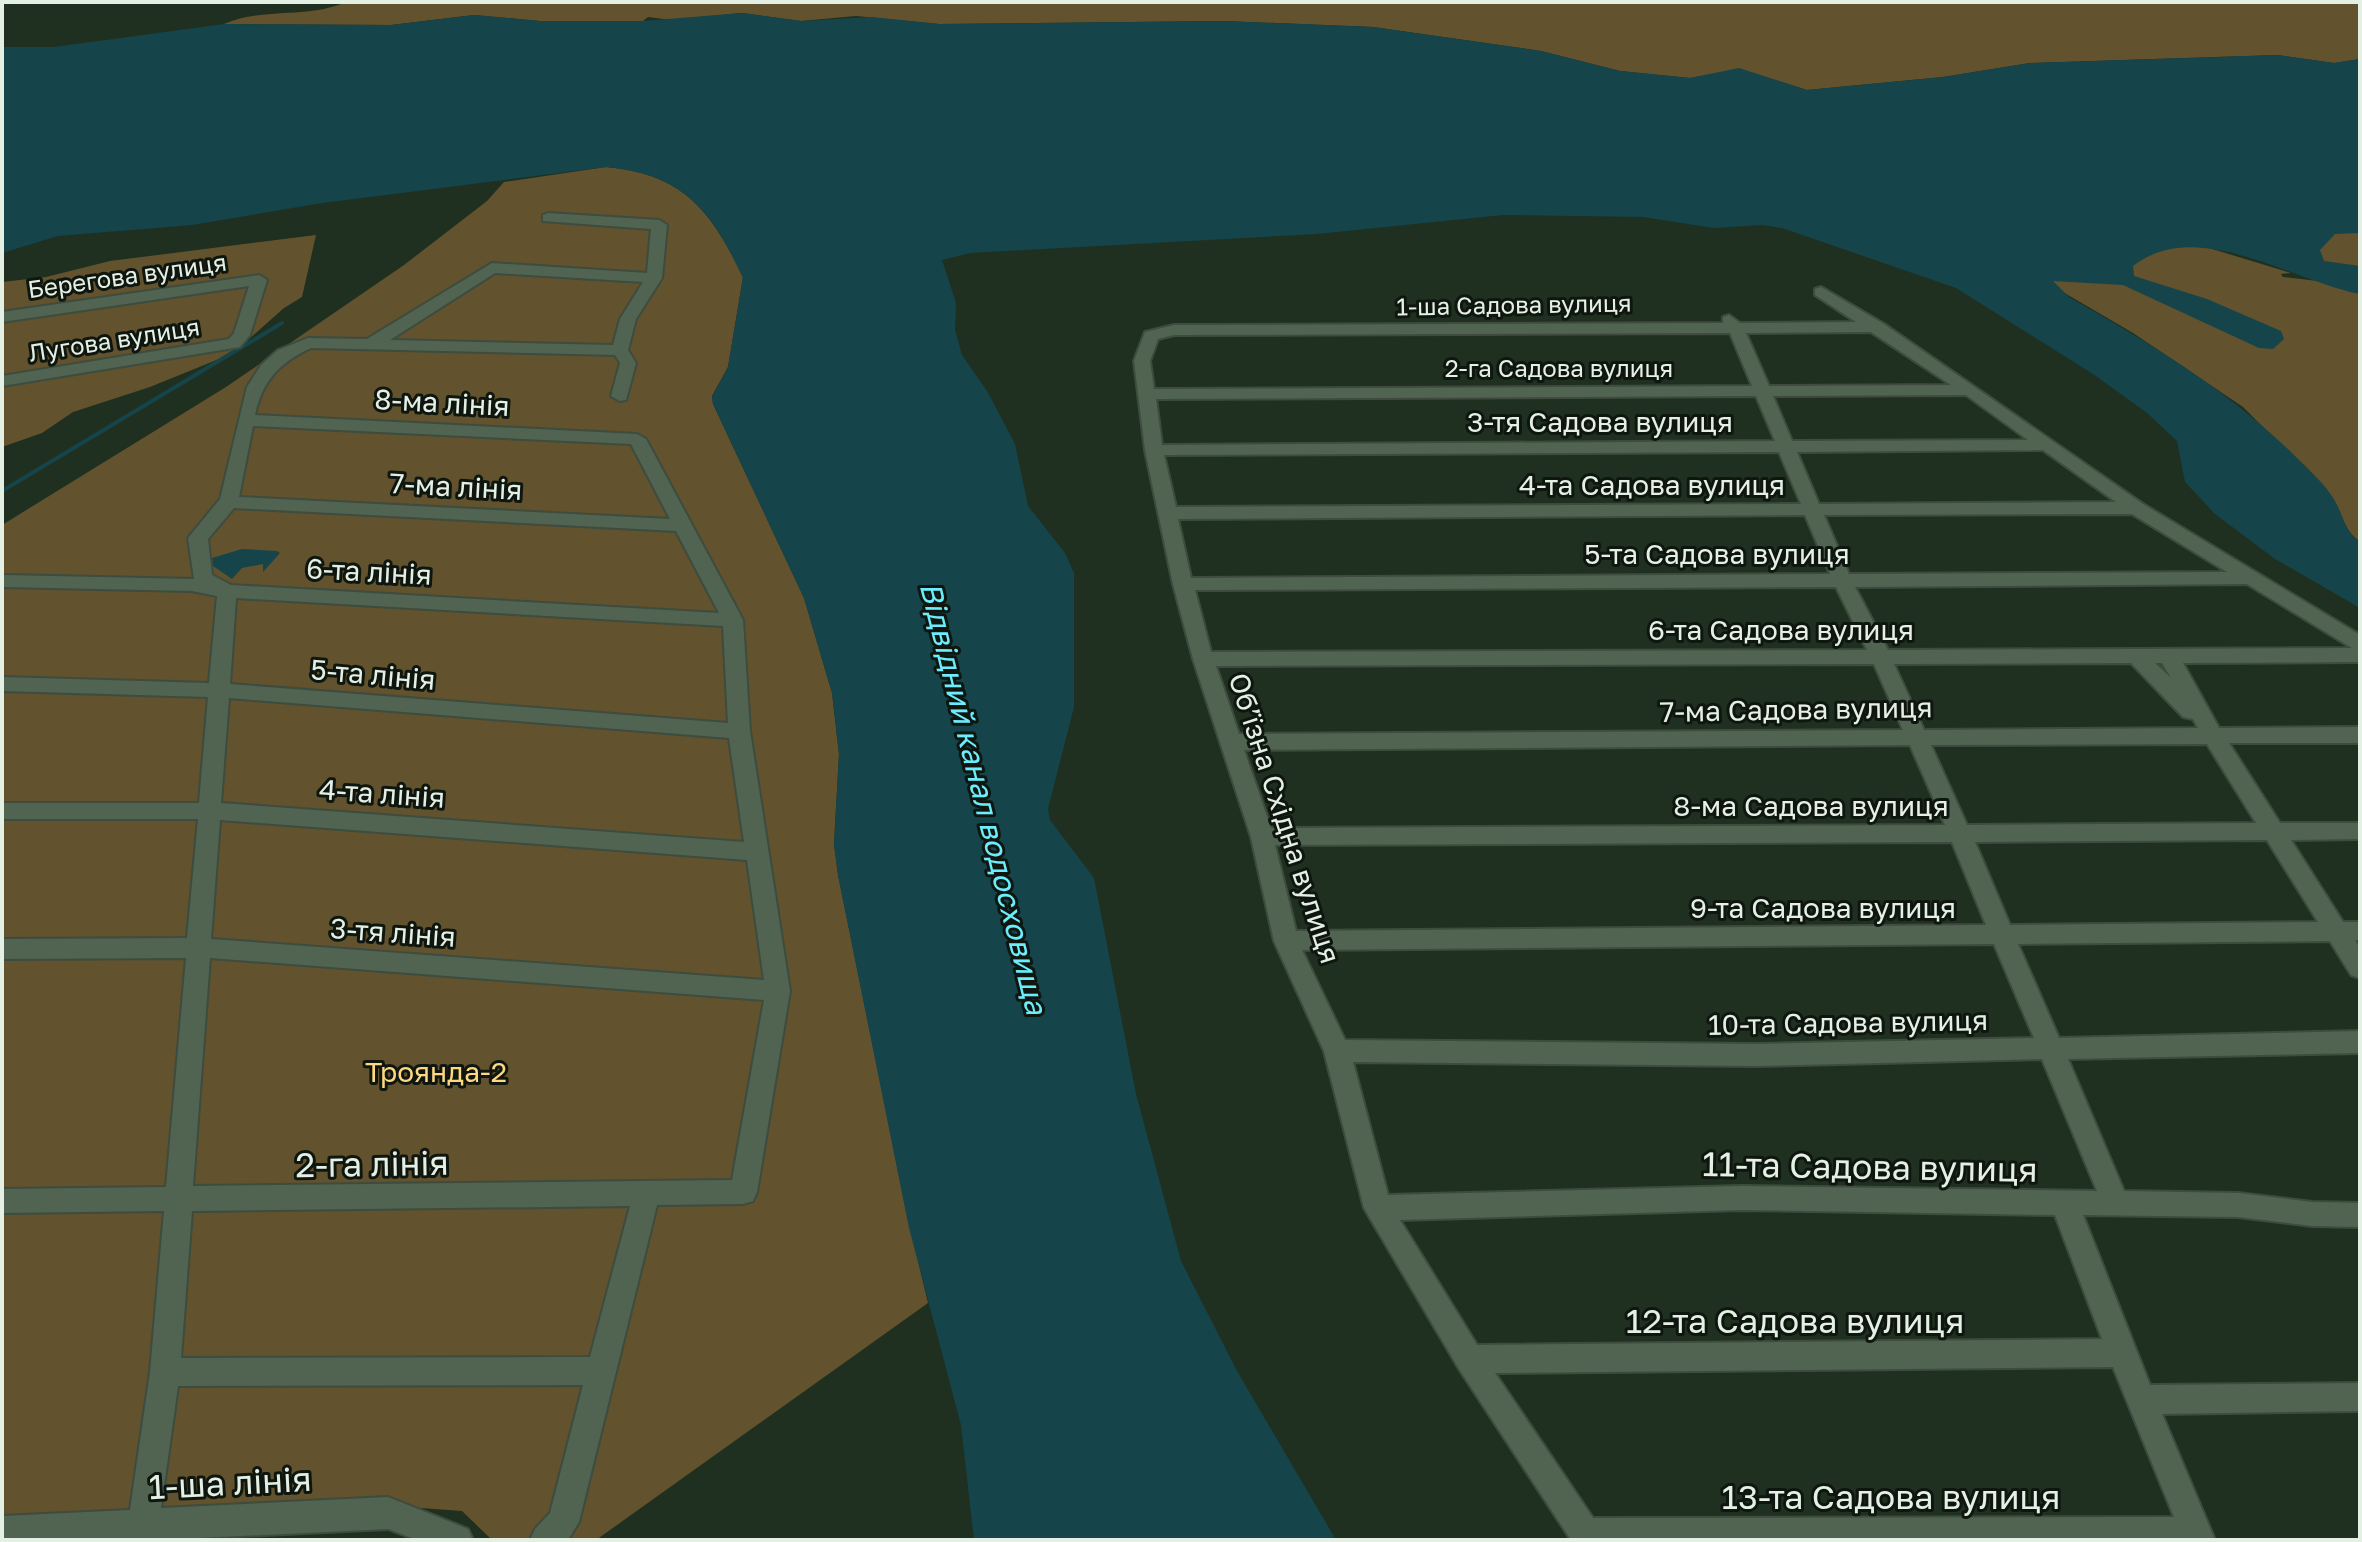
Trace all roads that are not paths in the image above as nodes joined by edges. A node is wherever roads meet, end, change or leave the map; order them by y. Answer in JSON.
{"nodes":[{"id":1,"x":548,"y":218,"type":"dead end"},
{"id":2,"x":654,"y":278,"type":"junction"},
{"id":3,"x":1821,"y":292,"type":"dead end"},
{"id":4,"x":2,"y":317,"type":"edge"},
{"id":5,"x":1731,"y":322,"type":"junction"},
{"id":6,"x":1878,"y":327,"type":"junction"},
{"id":7,"x":1151,"y":336,"type":"joint"},
{"id":8,"x":234,"y":343,"type":"joint"},
{"id":9,"x":373,"y":343,"type":"junction"},
{"id":10,"x":620,"y":350,"type":"junction"},
{"id":11,"x":2,"y":381,"type":"edge"},
{"id":12,"x":1762,"y":389,"type":"junction"},
{"id":13,"x":1970,"y":390,"type":"junction"},
{"id":14,"x":1148,"y":394,"type":"junction"},
{"id":15,"x":620,"y":396,"type":"dead end"},
{"id":16,"x":246,"y":420,"type":"junction"},
{"id":17,"x":2046,"y":445,"type":"junction"},
{"id":18,"x":1788,"y":449,"type":"junction"},
{"id":19,"x":1154,"y":450,"type":"junction"},
{"id":20,"x":228,"y":502,"type":"junction"},
{"id":21,"x":2136,"y":508,"type":"junction"},
{"id":22,"x":1813,"y":511,"type":"junction"},
{"id":23,"x":1168,"y":513,"type":"junction"},
{"id":24,"x":681,"y":525,"type":"junction"},
{"id":25,"x":2252,"y":578,"type":"junction"},
{"id":26,"x":1842,"y":580,"type":"junction"},
{"id":27,"x":2,"y":581,"type":"edge"},
{"id":28,"x":1183,"y":584,"type":"junction"},
{"id":29,"x":227,"y":591,"type":"junction"},
{"id":30,"x":733,"y":620,"type":"junction"},
{"id":31,"x":2360,"y":644,"type":"edge"},
{"id":32,"x":2360,"y":655,"type":"edge"},
{"id":33,"x":2137,"y":656,"type":"junction"},
{"id":34,"x":2169,"y":656,"type":"junction"},
{"id":35,"x":1881,"y":657,"type":"junction"},
{"id":36,"x":1203,"y":659,"type":"junction"},
{"id":37,"x":2,"y":684,"type":"edge"},
{"id":38,"x":220,"y":690,"type":"junction"},
{"id":39,"x":739,"y":731,"type":"junction"},
{"id":40,"x":2211,"y":733,"type":"junction"},
{"id":41,"x":2360,"y":735,"type":"edge"},
{"id":42,"x":1917,"y":736,"type":"junction"},
{"id":43,"x":1233,"y":742,"type":"junction"},
{"id":44,"x":2,"y":811,"type":"edge"},
{"id":45,"x":212,"y":811,"type":"junction"},
{"id":46,"x":2360,"y":831,"type":"edge"},
{"id":47,"x":2273,"y":833,"type":"junction"},
{"id":48,"x":1960,"y":834,"type":"junction"},
{"id":49,"x":1262,"y":837,"type":"junction"},
{"id":50,"x":756,"y":852,"type":"junction"},
{"id":51,"x":2348,"y":931,"type":"edge"},
{"id":52,"x":2001,"y":936,"type":"junction"},
{"id":53,"x":1286,"y":941,"type":"junction"},
{"id":54,"x":200,"y":948,"type":"junction"},
{"id":55,"x":2,"y":949,"type":"edge"},
{"id":56,"x":2360,"y":968,"type":"edge"},
{"id":57,"x":778,"y":991,"type":"junction"},
{"id":58,"x":2360,"y":1042,"type":"edge"},
{"id":59,"x":2051,"y":1049,"type":"junction"},
{"id":60,"x":1337,"y":1051,"type":"junction"},
{"id":61,"x":646,"y":1196,"type":"junction"},
{"id":62,"x":2,"y":1201,"type":"edge"},
{"id":63,"x":180,"y":1202,"type":"junction"},
{"id":64,"x":2065,"y":1204,"type":"junction"},
{"id":65,"x":2116,"y":1204,"type":"junction"},
{"id":66,"x":1378,"y":1208,"type":"junction"},
{"id":67,"x":2360,"y":1215,"type":"edge"},
{"id":68,"x":2122,"y":1353,"type":"junction"},
{"id":69,"x":1469,"y":1359,"type":"junction"},
{"id":70,"x":602,"y":1371,"type":"junction"},
{"id":71,"x":165,"y":1372,"type":"junction"},
{"id":72,"x":2360,"y":1397,"type":"edge"},
{"id":73,"x":2142,"y":1400,"type":"junction"},
{"id":74,"x":143,"y":1525,"type":"junction"},
{"id":75,"x":2,"y":1532,"type":"edge"},
{"id":76,"x":1588,"y":1537,"type":"edge"},
{"id":77,"x":2198,"y":1537,"type":"edge"},
{"id":78,"x":457,"y":1540,"type":"edge"},
{"id":79,"x":546,"y":1540,"type":"edge"}],
"edges":[{"from":1,"to":2,"type":"street"},
{"from":2,"to":9,"type":"street"},
{"from":2,"to":10,"type":"street"},
{"from":3,"to":6,"type":"street"},
{"from":4,"to":8,"type":"street","name":"Берегова вулиця"},
{"from":5,"to":6,"type":"street","name":"1-ша Садова вулиця"},
{"from":5,"to":7,"type":"street","name":"1-ша Садова вулиця"},
{"from":5,"to":12,"type":"street"},
{"from":6,"to":13,"type":"street"},
{"from":7,"to":14,"type":"street","name":"Обʼїзна Східна вулиця"},
{"from":8,"to":11,"type":"street","name":"Лугова вулиця"},
{"from":9,"to":10,"type":"street"},
{"from":9,"to":16,"type":"street"},
{"from":10,"to":15,"type":"street"},
{"from":12,"to":13,"type":"street","name":"2-га Садова вулиця"},
{"from":12,"to":14,"type":"street","name":"2-га Садова вулиця"},
{"from":12,"to":18,"type":"street"},
{"from":13,"to":17,"type":"street"},
{"from":14,"to":19,"type":"street","name":"Обʼїзна Східна вулиця"},
{"from":16,"to":20,"type":"street"},
{"from":16,"to":24,"type":"street","name":"8-ма лінія"},
{"from":17,"to":18,"type":"street","name":"3-тя Садова вулиця"},
{"from":17,"to":21,"type":"street"},
{"from":18,"to":19,"type":"street","name":"3-тя Садова вулиця"},
{"from":18,"to":22,"type":"street"},
{"from":19,"to":23,"type":"street","name":"Обʼїзна Східна вулиця"},
{"from":20,"to":24,"type":"street","name":"7-ма лінія"},
{"from":20,"to":29,"type":"street"},
{"from":21,"to":22,"type":"street","name":"4-та Садова вулиця"},
{"from":21,"to":25,"type":"street"},
{"from":22,"to":23,"type":"street","name":"4-та Садова вулиця"},
{"from":22,"to":26,"type":"street"},
{"from":23,"to":28,"type":"street","name":"Обʼїзна Східна вулиця"},
{"from":24,"to":30,"type":"street"},
{"from":25,"to":26,"type":"street","name":"5-та Садова вулиця"},
{"from":25,"to":31,"type":"street"},
{"from":26,"to":28,"type":"street","name":"5-та Садова вулиця"},
{"from":26,"to":35,"type":"street"},
{"from":27,"to":29,"type":"street","name":"6-та лінія"},
{"from":28,"to":36,"type":"street","name":"Обʼїзна Східна вулиця"},
{"from":29,"to":30,"type":"street","name":"6-та лінія"},
{"from":29,"to":38,"type":"street"},
{"from":30,"to":39,"type":"street"},
{"from":32,"to":34,"type":"street","name":"6-та Садова вулиця"},
{"from":33,"to":34,"type":"street","name":"6-та Садова вулиця"},
{"from":33,"to":35,"type":"street","name":"6-та Садова вулиця"},
{"from":33,"to":40,"type":"street"},
{"from":34,"to":40,"type":"street"},
{"from":35,"to":36,"type":"street","name":"6-та Садова вулиця"},
{"from":35,"to":42,"type":"street"},
{"from":36,"to":43,"type":"street","name":"Обʼїзна Східна вулиця"},
{"from":37,"to":38,"type":"street","name":"5-та лінія"},
{"from":38,"to":39,"type":"street","name":"5-та лінія"},
{"from":38,"to":45,"type":"street"},
{"from":39,"to":50,"type":"street"},
{"from":40,"to":41,"type":"street","name":"7-ма Садова вулиця"},
{"from":40,"to":42,"type":"street","name":"7-ма Садова вулиця"},
{"from":40,"to":47,"type":"street"},
{"from":42,"to":43,"type":"street","name":"7-ма Садова вулиця"},
{"from":42,"to":48,"type":"street"},
{"from":43,"to":49,"type":"street","name":"Обʼїзна Східна вулиця"},
{"from":44,"to":45,"type":"street","name":"4-та лінія"},
{"from":45,"to":50,"type":"street","name":"4-та лінія"},
{"from":45,"to":54,"type":"street"},
{"from":46,"to":47,"type":"street","name":"8-ма Садова вулиця"},
{"from":47,"to":48,"type":"street","name":"8-ма Садова вулиця"},
{"from":47,"to":51,"type":"street"},
{"from":48,"to":49,"type":"street","name":"8-ма Садова вулиця"},
{"from":48,"to":52,"type":"street"},
{"from":49,"to":53,"type":"street","name":"Обʼїзна Східна вулиця"},
{"from":50,"to":57,"type":"street"},
{"from":51,"to":52,"type":"street","name":"9-та Садова вулиця"},
{"from":51,"to":56,"type":"street"},
{"from":52,"to":53,"type":"street","name":"9-та Садова вулиця"},
{"from":52,"to":59,"type":"street"},
{"from":53,"to":60,"type":"street","name":"Обʼїзна Східна вулиця"},
{"from":54,"to":55,"type":"street","name":"3-тя лінія"},
{"from":54,"to":57,"type":"street","name":"3-тя лінія"},
{"from":54,"to":63,"type":"street"},
{"from":57,"to":61,"type":"street","name":"2-га лінія"},
{"from":58,"to":59,"type":"street","name":"10-та Садова вулиця"},
{"from":59,"to":60,"type":"street","name":"10-та Садова вулиця"},
{"from":59,"to":65,"type":"street"},
{"from":60,"to":66,"type":"street","name":"Обʼїзна Східна вулиця"},
{"from":61,"to":63,"type":"street","name":"2-га лінія"},
{"from":61,"to":70,"type":"street"},
{"from":62,"to":63,"type":"street","name":"2-га лінія"},
{"from":63,"to":71,"type":"street"},
{"from":64,"to":65,"type":"street","name":"11-та Садова вулиця"},
{"from":64,"to":66,"type":"street","name":"11-та Садова вулиця"},
{"from":64,"to":68,"type":"street"},
{"from":65,"to":67,"type":"street","name":"11-та Садова вулиця"},
{"from":66,"to":69,"type":"street","name":"Обʼїзна Східна вулиця"},
{"from":68,"to":69,"type":"street","name":"12-та Садова вулиця"},
{"from":68,"to":73,"type":"street"},
{"from":69,"to":76,"type":"street","name":"Обʼїзна Східна вулиця"},
{"from":70,"to":71,"type":"street"},
{"from":70,"to":79,"type":"street"},
{"from":71,"to":74,"type":"street"},
{"from":72,"to":73,"type":"street"},
{"from":73,"to":77,"type":"street"},
{"from":74,"to":75,"type":"street","name":"1-ша лінія"},
{"from":74,"to":78,"type":"street","name":"1-ша лінія"},
{"from":76,"to":77,"type":"street","name":"13-та Садова вулиця"}]}
